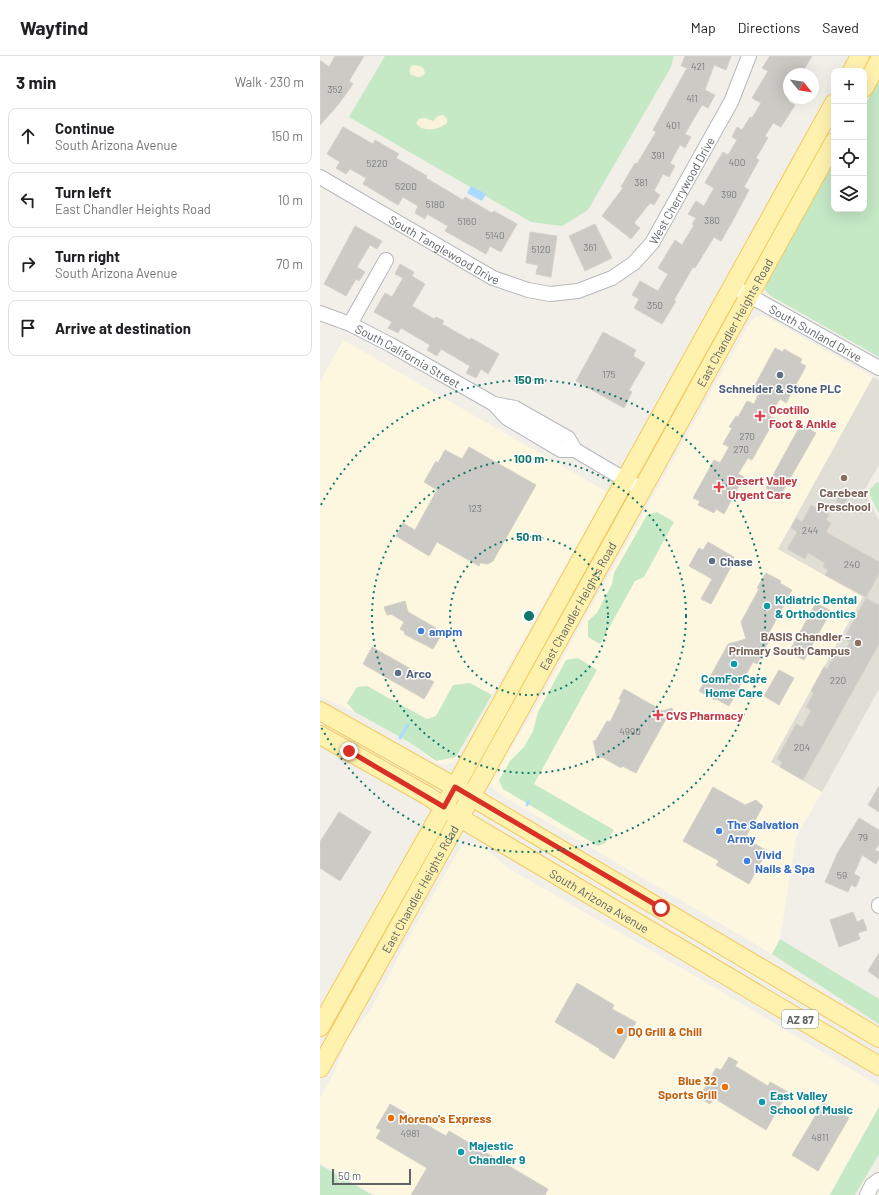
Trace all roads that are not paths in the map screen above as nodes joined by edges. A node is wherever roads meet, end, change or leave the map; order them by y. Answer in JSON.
{"nodes":[{"id":1,"x":749,"y":56,"type":"edge"},
{"id":2,"x":860,"y":56,"type":"edge"},
{"id":3,"x":879,"y":61,"type":"edge"},
{"id":4,"x":854,"y":68,"type":"edge"},
{"id":5,"x":867,"y":83,"type":"edge"},
{"id":6,"x":833,"y":104,"type":"edge"},
{"id":7,"x":831,"y":147,"type":"edge"},
{"id":8,"x":320,"y":177,"type":"edge"},
{"id":9,"x":386,"y":260,"type":"dead end"},
{"id":10,"x":732,"y":286,"type":"junction"},
{"id":11,"x":578,"y":291,"type":"joint"},
{"id":12,"x":749,"y":296,"type":"junction"},
{"id":13,"x":320,"y":313,"type":"edge"},
{"id":14,"x":350,"y":324,"type":"junction"},
{"id":15,"x":879,"y":368,"type":"edge"},
{"id":16,"x":626,"y":479,"type":"junction"},
{"id":17,"x":642,"y":490,"type":"junction"},
{"id":18,"x":598,"y":530,"type":"junction"},
{"id":19,"x":614,"y":539,"type":"junction"},
{"id":20,"x":320,"y":711,"type":"edge"},
{"id":21,"x":320,"y":735,"type":"edge"},
{"id":22,"x":455,"y":787,"type":"junction"},
{"id":23,"x":471,"y":797,"type":"junction"},
{"id":24,"x":444,"y":807,"type":"junction"},
{"id":25,"x":460,"y":818,"type":"junction"},
{"id":26,"x":320,"y":1027,"type":"edge"},
{"id":27,"x":879,"y":1038,"type":"edge"},
{"id":28,"x":879,"y":1066,"type":"edge"},
{"id":29,"x":320,"y":1068,"type":"edge"},
{"id":30,"x":879,"y":1180,"type":"edge"},
{"id":31,"x":866,"y":1195,"type":"edge"}],
"edges":[{"from":1,"to":11,"type":"street","name":"West Cherrywood Drive"},
{"from":2,"to":4,"type":"main road"},
{"from":3,"to":5,"type":"main road"},
{"from":6,"to":10,"type":"main road","name":"East Chandler Heights Road"},
{"from":7,"to":12,"type":"main road","name":"East Chandler Heights Road"},
{"from":8,"to":11,"type":"street","name":"South Tanglewood Drive"},
{"from":9,"to":14,"type":"street"},
{"from":10,"to":12,"type":"street","name":"South Sunland Drive"},
{"from":10,"to":16,"type":"main road","name":"East Chandler Heights Road"},
{"from":12,"to":15,"type":"street","name":"South Sunland Drive"},
{"from":12,"to":17,"type":"main road","name":"East Chandler Heights Road"},
{"from":13,"to":14,"type":"street","name":"South California Street"},
{"from":14,"to":16,"type":"street","name":"South California Street"},
{"from":16,"to":17,"type":"street","name":"South California Street"},
{"from":16,"to":18,"type":"main road","name":"East Chandler Heights Road"},
{"from":17,"to":19,"type":"main road","name":"East Chandler Heights Road"},
{"from":18,"to":19,"type":"main road"},
{"from":18,"to":22,"type":"main road","name":"East Chandler Heights Road"},
{"from":19,"to":23,"type":"main road","name":"East Chandler Heights Road"},
{"from":20,"to":22,"type":"main road","name":"South Arizona Avenue","number":"AZ 87"},
{"from":21,"to":24,"type":"main road","name":"South Arizona Avenue","number":"AZ 87"},
{"from":22,"to":23,"type":"main road","name":"South Arizona Avenue","number":"AZ 87"},
{"from":22,"to":24,"type":"main road","name":"East Chandler Heights Road"},
{"from":23,"to":25,"type":"main road","name":"East Chandler Heights Road"},
{"from":23,"to":27,"type":"main road","name":"South Arizona Avenue","number":"AZ 87"},
{"from":24,"to":25,"type":"main road","name":"South Arizona Avenue","number":"AZ 87"},
{"from":24,"to":26,"type":"main road","name":"East Chandler Heights Road"},
{"from":25,"to":28,"type":"main road","name":"South Arizona Avenue","number":"AZ 87"},
{"from":25,"to":29,"type":"main road","name":"East Chandler Heights Road"},
{"from":30,"to":31,"type":"street"}]}
